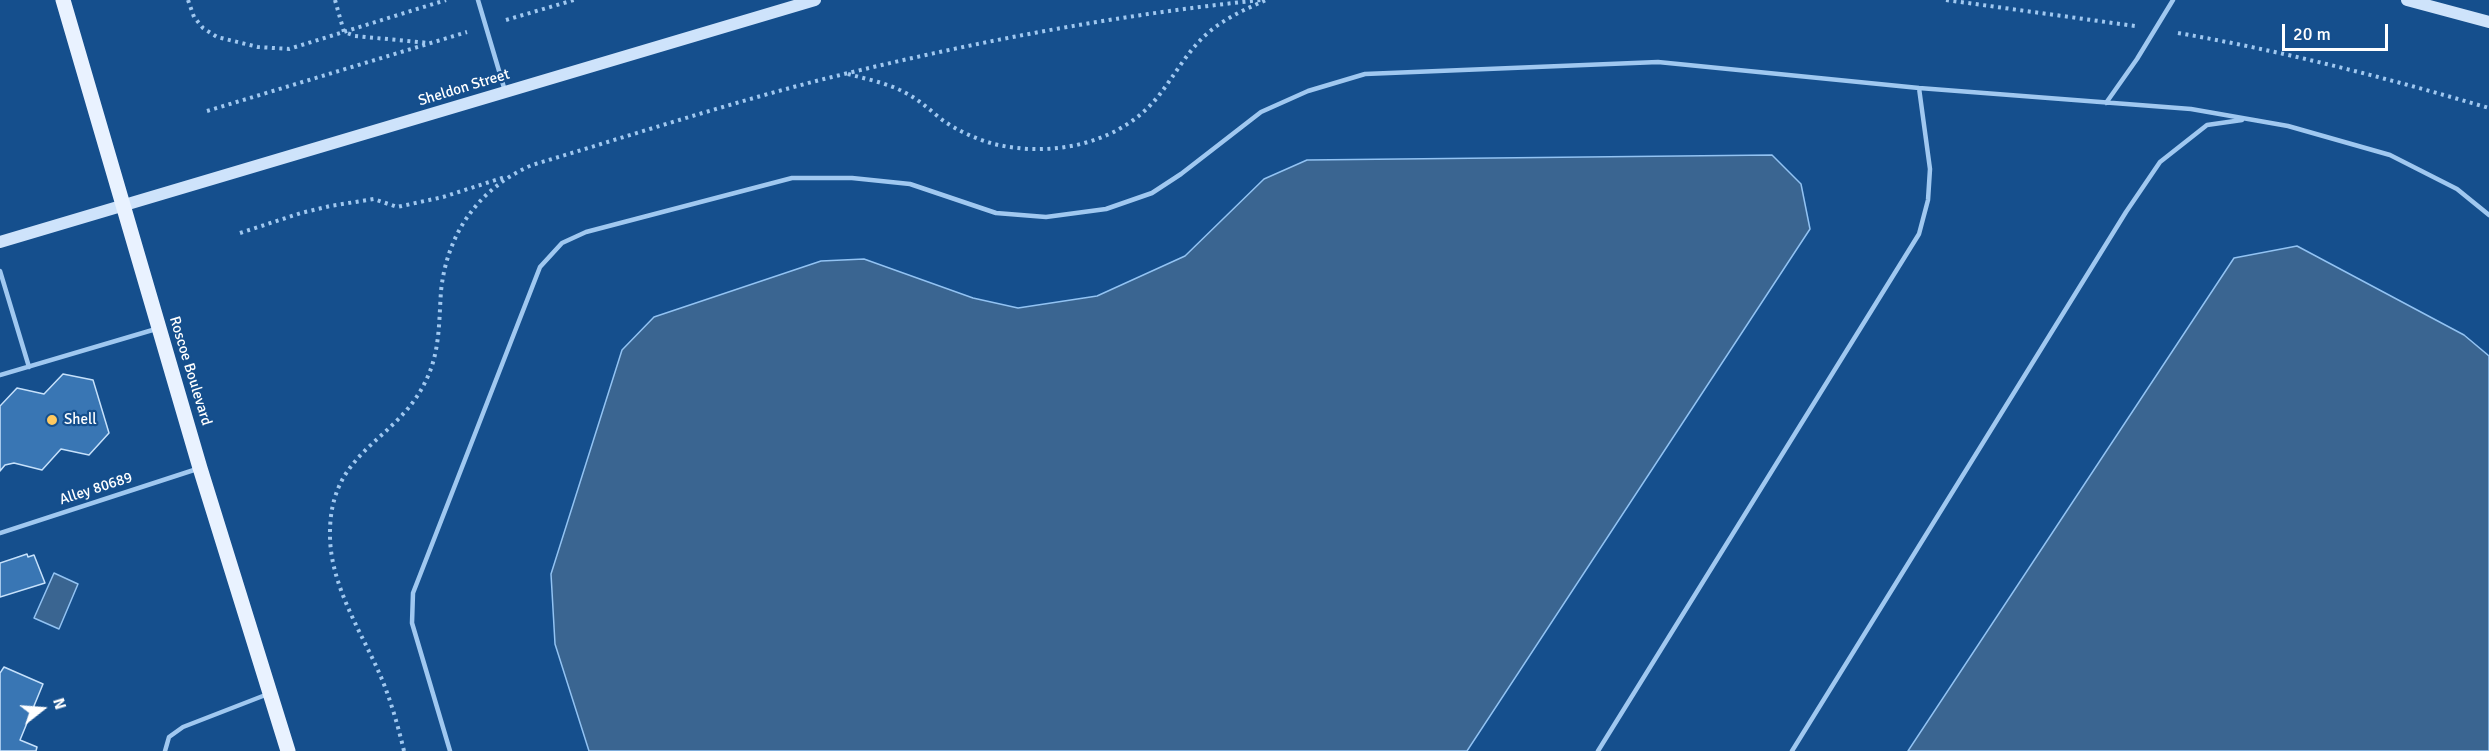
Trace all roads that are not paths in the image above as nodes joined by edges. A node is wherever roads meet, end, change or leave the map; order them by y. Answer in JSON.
{"nodes":[{"id":1,"x":63,"y":0,"type":"edge"},
{"id":2,"x":478,"y":0,"type":"edge"},
{"id":3,"x":815,"y":0,"type":"edge"},
{"id":4,"x":2173,"y":0,"type":"edge"},
{"id":5,"x":2407,"y":0,"type":"edge"},
{"id":6,"x":2489,"y":22,"type":"edge"},
{"id":7,"x":1919,"y":88,"type":"junction"},
{"id":8,"x":505,"y":91,"type":"junction"},
{"id":9,"x":2106,"y":103,"type":"junction"},
{"id":10,"x":2248,"y":119,"type":"junction"},
{"id":11,"x":123,"y":205,"type":"junction"},
{"id":12,"x":2489,"y":214,"type":"edge"},
{"id":13,"x":0,"y":242,"type":"edge"},
{"id":14,"x":0,"y":271,"type":"edge"},
{"id":15,"x":159,"y":328,"type":"junction"},
{"id":16,"x":29,"y":367,"type":"junction"},
{"id":17,"x":0,"y":375,"type":"edge"},
{"id":18,"x":200,"y":468,"type":"junction"},
{"id":19,"x":0,"y":533,"type":"edge"},
{"id":20,"x":270,"y":694,"type":"junction"},
{"id":21,"x":165,"y":751,"type":"edge"},
{"id":22,"x":288,"y":751,"type":"edge"},
{"id":23,"x":450,"y":751,"type":"edge"},
{"id":24,"x":1598,"y":751,"type":"edge"},
{"id":25,"x":1792,"y":751,"type":"edge"}],
"edges":[{"from":1,"to":11,"type":"main road","name":"Roscoe Boulevard"},
{"from":2,"to":8,"type":"lane"},
{"from":3,"to":8,"type":"main road","name":"Sheldon Street"},
{"from":4,"to":9,"type":"lane"},
{"from":5,"to":6,"type":"main road"},
{"from":7,"to":9,"type":"lane"},
{"from":7,"to":23,"type":"lane"},
{"from":7,"to":24,"type":"lane"},
{"from":8,"to":11,"type":"main road","name":"Sheldon Street"},
{"from":9,"to":10,"type":"lane"},
{"from":10,"to":12,"type":"lane"},
{"from":10,"to":25,"type":"lane"},
{"from":11,"to":13,"type":"main road","name":"Sheldon Street"},
{"from":11,"to":15,"type":"main road","name":"Roscoe Boulevard"},
{"from":14,"to":16,"type":"lane"},
{"from":15,"to":16,"type":"lane"},
{"from":15,"to":18,"type":"main road","name":"Roscoe Boulevard"},
{"from":16,"to":17,"type":"lane"},
{"from":18,"to":19,"type":"lane","name":"Alley 80689"},
{"from":18,"to":20,"type":"main road","name":"Roscoe Boulevard"},
{"from":20,"to":21,"type":"lane"},
{"from":20,"to":22,"type":"main road","name":"Roscoe Boulevard"}]}
